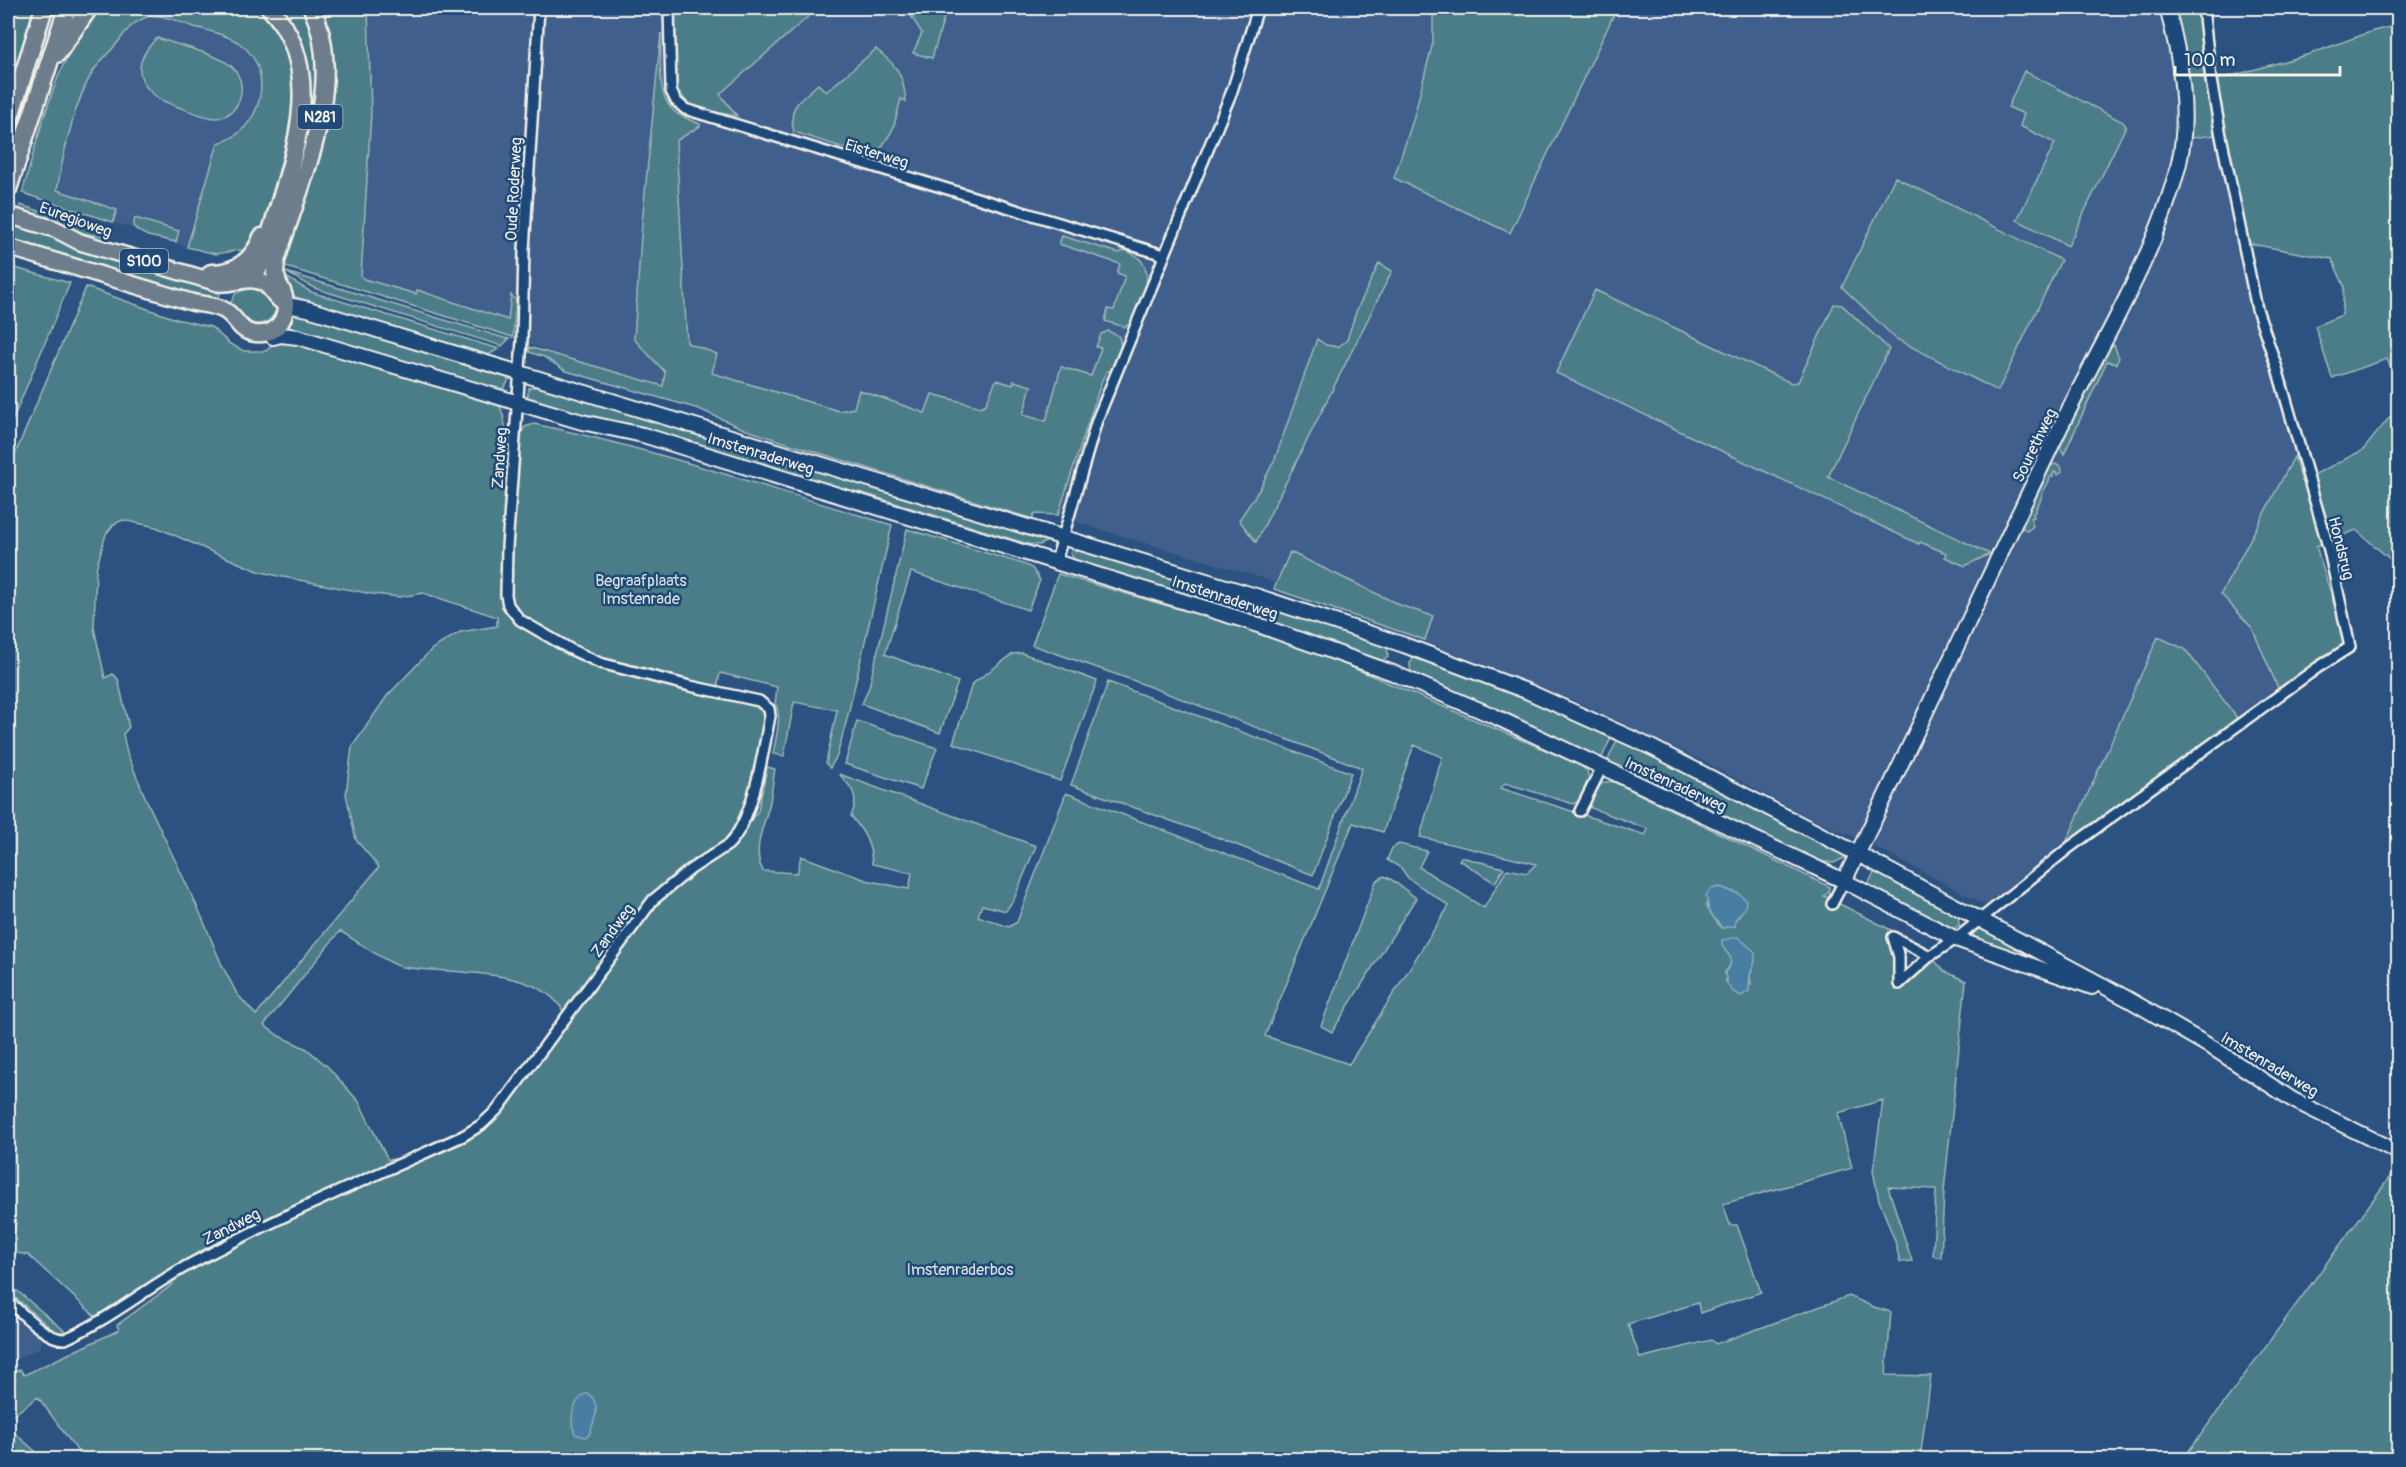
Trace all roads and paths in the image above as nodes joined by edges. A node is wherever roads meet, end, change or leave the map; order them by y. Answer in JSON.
{"nodes":[{"id":1,"x":44,"y":8,"type":"edge"},
{"id":2,"x":67,"y":8,"type":"edge"},
{"id":3,"x":88,"y":8,"type":"edge"},
{"id":4,"x":270,"y":8,"type":"edge"},
{"id":5,"x":312,"y":8,"type":"edge"},
{"id":6,"x":539,"y":8,"type":"edge"},
{"id":7,"x":669,"y":8,"type":"edge"},
{"id":8,"x":1258,"y":8,"type":"edge"},
{"id":9,"x":2167,"y":8,"type":"edge"},
{"id":10,"x":2203,"y":8,"type":"edge"},
{"id":11,"x":43,"y":78,"type":"junction"},
{"id":12,"x":8,"y":123,"type":"edge"},
{"id":13,"x":9,"y":184,"type":"edge"},
{"id":14,"x":8,"y":215,"type":"edge"},
{"id":15,"x":273,"y":222,"type":"junction"},
{"id":16,"x":55,"y":229,"type":"junction"},
{"id":17,"x":8,"y":247,"type":"edge"},
{"id":18,"x":1164,"y":255,"type":"junction"},
{"id":19,"x":211,"y":273,"type":"joint"},
{"id":20,"x":242,"y":280,"type":"junction"},
{"id":21,"x":283,"y":294,"type":"junction"},
{"id":22,"x":222,"y":314,"type":"junction"},
{"id":23,"x":273,"y":337,"type":"joint"},
{"id":24,"x":519,"y":373,"type":"junction"},
{"id":25,"x":517,"y":404,"type":"junction"},
{"id":26,"x":1063,"y":538,"type":"junction"},
{"id":27,"x":1056,"y":561,"type":"junction"},
{"id":28,"x":1602,"y":767,"type":"junction"},
{"id":29,"x":1581,"y":811,"type":"dead end"},
{"id":30,"x":1858,"y":854,"type":"junction"},
{"id":31,"x":1844,"y":881,"type":"junction"},
{"id":32,"x":1832,"y":904,"type":"dead end"},
{"id":33,"x":1978,"y":920,"type":"junction"},
{"id":34,"x":1956,"y":939,"type":"junction"},
{"id":35,"x":1930,"y":956,"type":"junction"},
{"id":36,"x":2128,"y":999,"type":"junction"},
{"id":37,"x":2398,"y":1152,"type":"edge"},
{"id":38,"x":8,"y":1301,"type":"edge"}],
"edges":[{"from":1,"to":12,"type":"highway"},
{"from":2,"to":11,"type":"highway"},
{"from":3,"to":11,"type":"highway"},
{"from":4,"to":15,"type":"highway","number":"N281"},
{"from":5,"to":21,"type":"highway","number":"N281"},
{"from":6,"to":24,"type":"street","name":"Oude Roderweg"},
{"from":7,"to":18,"type":"street","name":"Eisterweg"},
{"from":8,"to":18,"type":"street"},
{"from":9,"to":30,"type":"street","name":"Sourethweg"},
{"from":10,"to":33,"type":"street","name":"Hondsrug"},
{"from":11,"to":13,"type":"highway"},
{"from":14,"to":16,"type":"main road","name":"Euregioweg","number":"S100"},
{"from":15,"to":19,"type":"highway","number":"N281"},
{"from":15,"to":20,"type":"highway","number":"N281"},
{"from":16,"to":19,"type":"main road","number":"S100"},
{"from":16,"to":20,"type":"main road","name":"Euregioweg","number":"S100"},
{"from":17,"to":22,"type":"main road","number":"S100"},
{"from":18,"to":26,"type":"street"},
{"from":20,"to":21,"type":"main road","number":"S100"},
{"from":20,"to":22,"type":"main road"},
{"from":21,"to":22,"type":"main road","number":"S100"},
{"from":21,"to":24,"type":"street","name":"Imstenraderweg"},
{"from":22,"to":23,"type":"main road"},
{"from":23,"to":25,"type":"street","name":"Imstenraderweg"},
{"from":24,"to":25,"type":"street","name":"Oude Roderweg"},
{"from":24,"to":26,"type":"street","name":"Imstenraderweg"},
{"from":25,"to":27,"type":"street","name":"Imstenraderweg"},
{"from":25,"to":38,"type":"street","name":"Zandweg"},
{"from":26,"to":27,"type":"street"},
{"from":26,"to":30,"type":"street","name":"Imstenraderweg"},
{"from":27,"to":28,"type":"street","name":"Imstenraderweg"},
{"from":28,"to":29,"type":"street"},
{"from":28,"to":31,"type":"street","name":"Imstenraderweg"},
{"from":30,"to":31,"type":"street","name":"Sourethweg"},
{"from":30,"to":33,"type":"street","name":"Imstenraderweg"},
{"from":31,"to":32,"type":"street"},
{"from":31,"to":34,"type":"street","name":"Imstenraderweg"},
{"from":33,"to":34,"type":"street"},
{"from":33,"to":36,"type":"street","name":"Imstenraderweg"},
{"from":34,"to":35,"type":"street"},
{"from":34,"to":36,"type":"street","name":"Imstenraderweg"},
{"from":35,"to":35,"type":"street"},
{"from":36,"to":37,"type":"street","name":"Imstenraderweg"}]}
